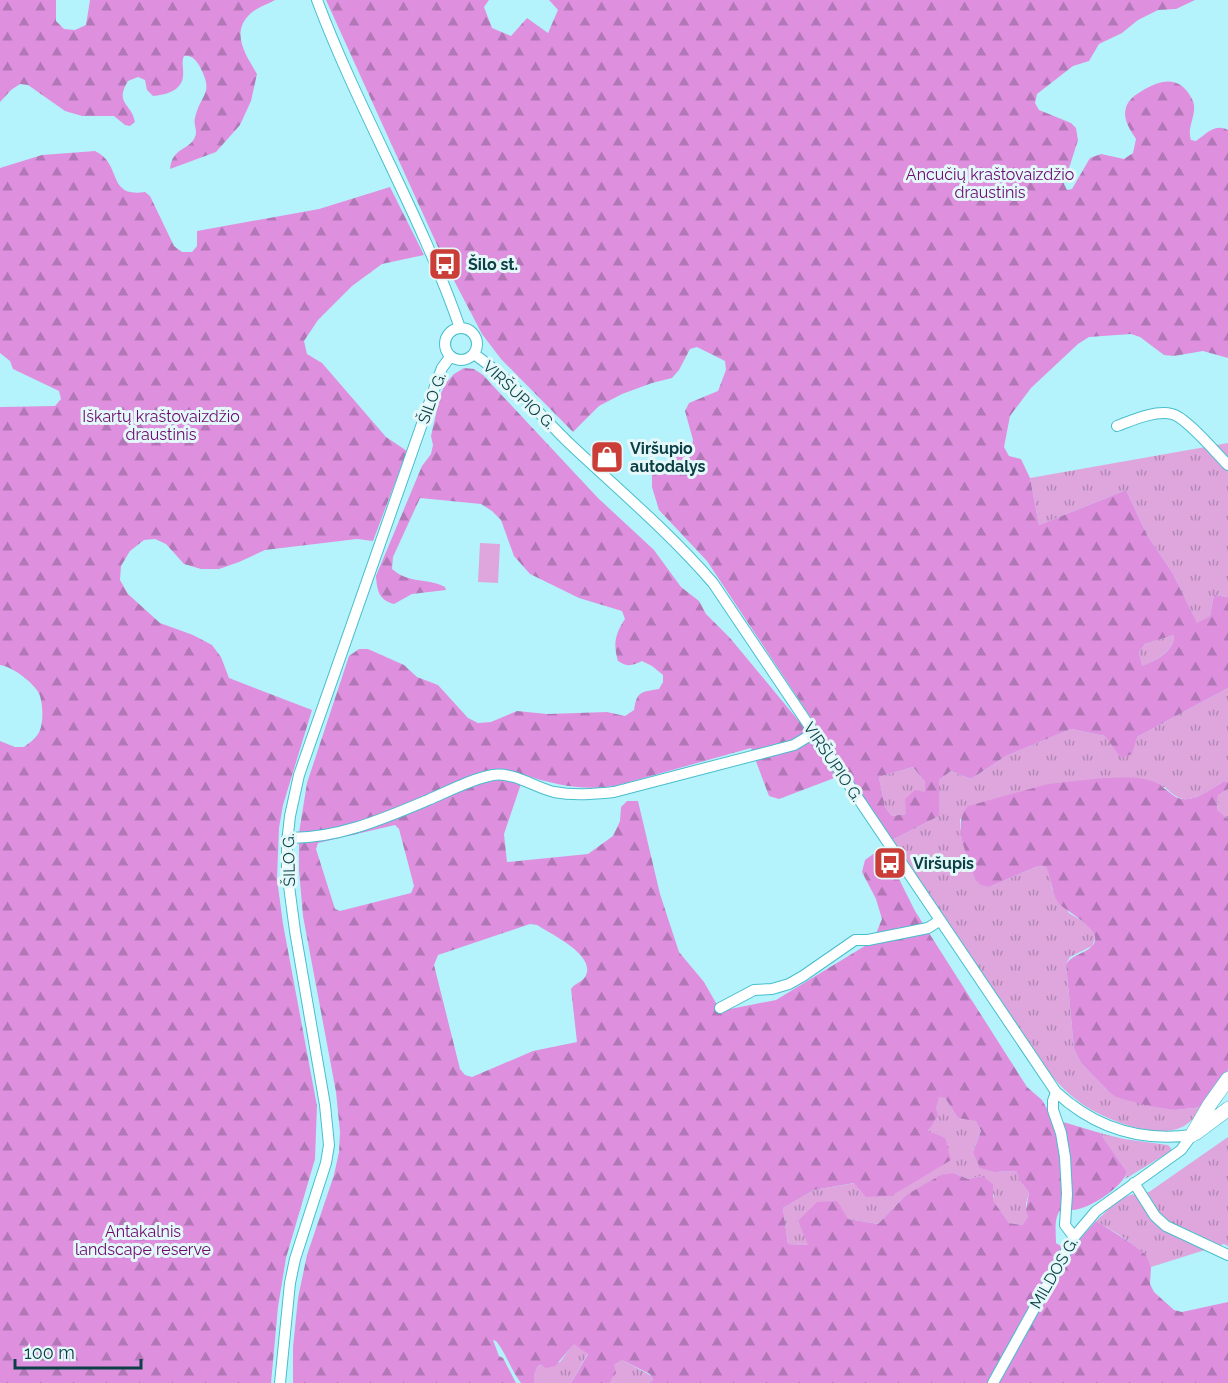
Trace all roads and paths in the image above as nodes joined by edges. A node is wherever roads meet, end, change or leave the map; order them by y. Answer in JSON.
{"nodes":[{"id":1,"x":317,"y":0,"type":"edge"},
{"id":2,"x":460,"y":328,"type":"junction"},
{"id":3,"x":474,"y":354,"type":"junction"},
{"id":4,"x":450,"y":357,"type":"junction"},
{"id":5,"x":1117,"y":426,"type":"dead end"},
{"id":6,"x":1228,"y":465,"type":"edge"},
{"id":7,"x":814,"y":733,"type":"junction"},
{"id":8,"x":287,"y":838,"type":"junction"},
{"id":9,"x":939,"y":921,"type":"junction"},
{"id":10,"x":720,"y":1008,"type":"dead end"},
{"id":11,"x":1228,"y":1079,"type":"edge"},
{"id":12,"x":1056,"y":1092,"type":"junction"},
{"id":13,"x":1228,"y":1109,"type":"edge"},
{"id":14,"x":1192,"y":1136,"type":"junction"},
{"id":15,"x":1134,"y":1183,"type":"junction"},
{"id":16,"x":1074,"y":1237,"type":"junction"},
{"id":17,"x":1228,"y":1255,"type":"edge"},
{"id":18,"x":280,"y":1383,"type":"edge"},
{"id":19,"x":993,"y":1383,"type":"edge"}],
"edges":[{"from":1,"to":2,"type":"street","name":"VIRŠUPIO G."},
{"from":2,"to":3,"type":"street","name":"VIRŠUPIO G."},
{"from":2,"to":4,"type":"street"},
{"from":3,"to":4,"type":"street","name":"VIRŠUPIO G."},
{"from":3,"to":7,"type":"street","name":"VIRŠUPIO G."},
{"from":4,"to":8,"type":"street","name":"ŠILO G."},
{"from":5,"to":6,"type":"street"},
{"from":7,"to":8,"type":"street"},
{"from":7,"to":9,"type":"street","name":"VIRŠUPIO G."},
{"from":8,"to":18,"type":"street","name":"ŠILO G."},
{"from":9,"to":10,"type":"street"},
{"from":9,"to":12,"type":"street","name":"VIRŠUPIO G."},
{"from":11,"to":14,"type":"main road"},
{"from":12,"to":14,"type":"street","name":"VIRŠUPIO G."},
{"from":12,"to":16,"type":"street"},
{"from":13,"to":14,"type":"main road"},
{"from":14,"to":15,"type":"street","name":"MILDOS G."},
{"from":15,"to":16,"type":"street","name":"MILDOS G."},
{"from":15,"to":17,"type":"street"},
{"from":16,"to":19,"type":"street","name":"MILDOS G."}]}
